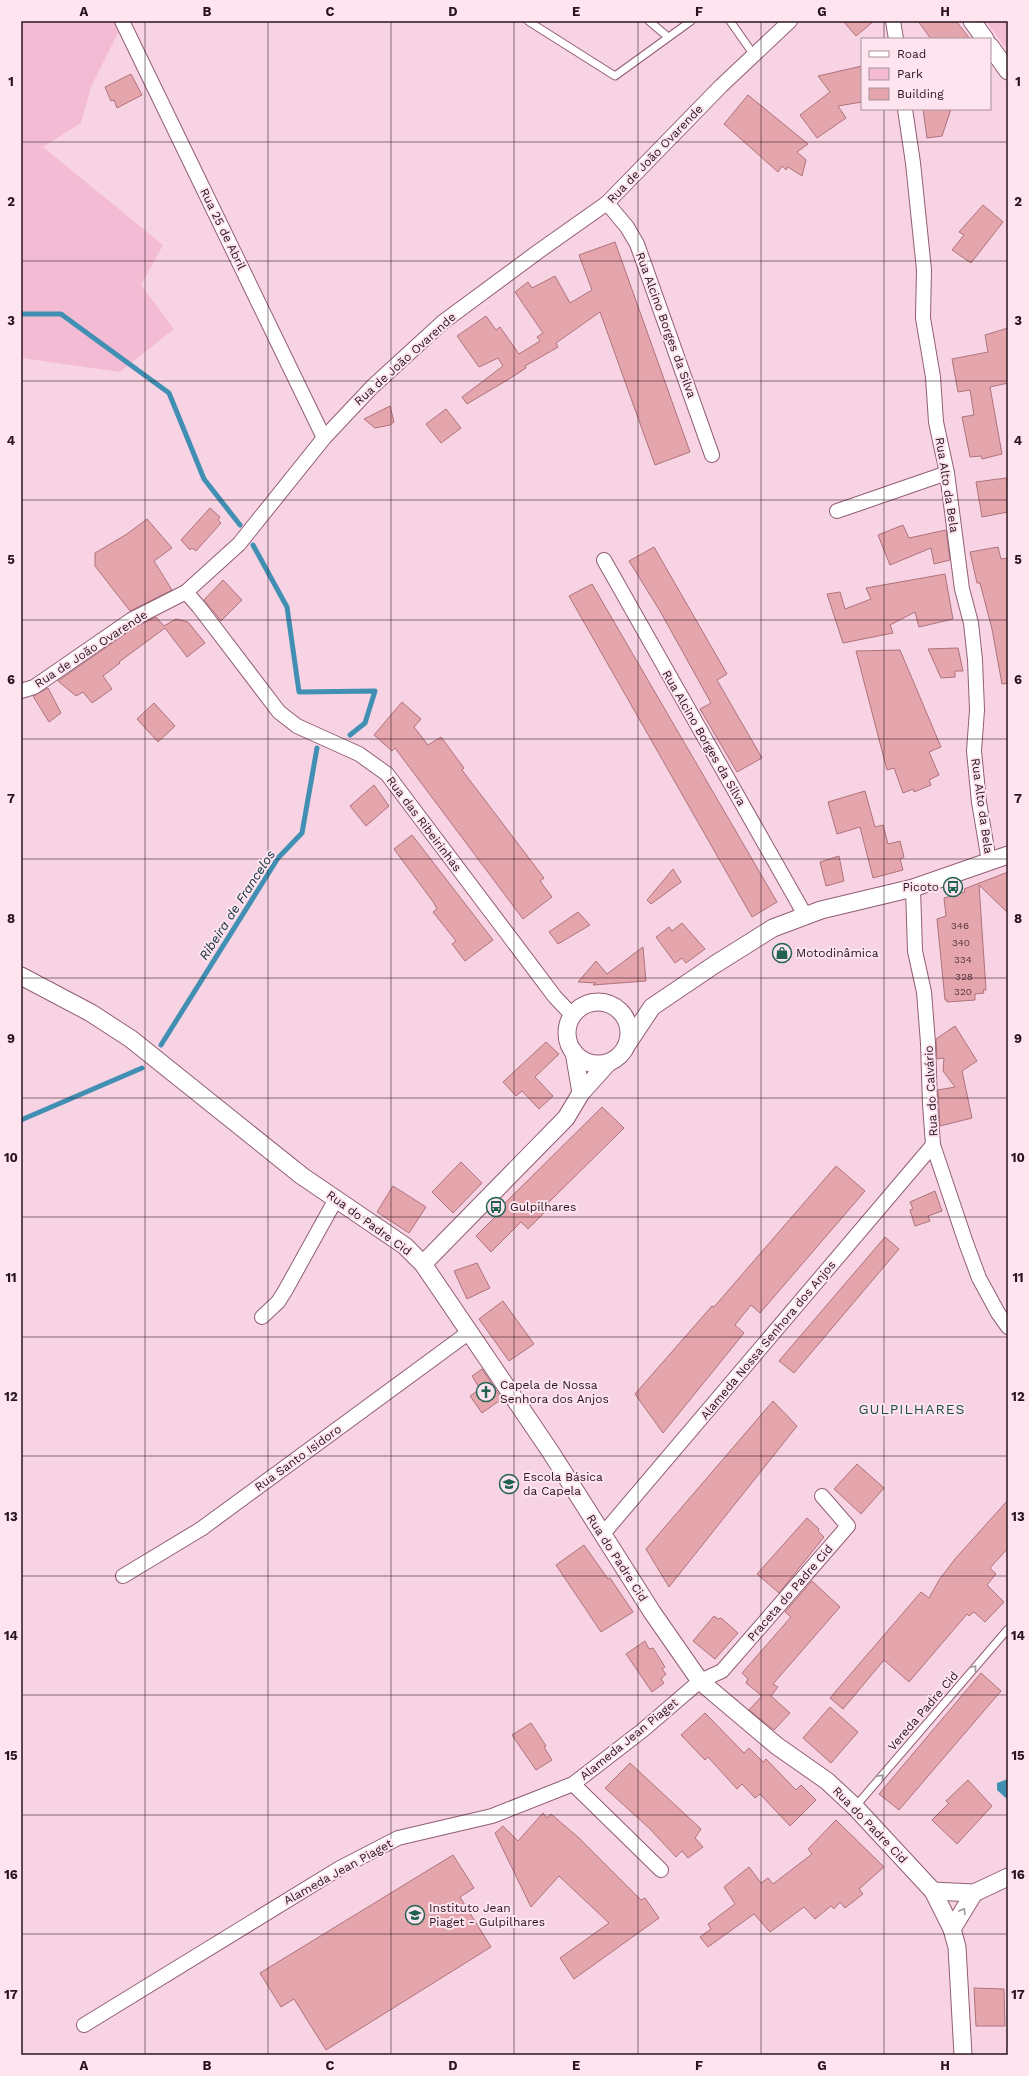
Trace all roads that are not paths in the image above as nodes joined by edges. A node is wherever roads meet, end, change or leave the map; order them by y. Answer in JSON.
{"nodes":[{"id":1,"x":122,"y":21,"type":"edge"},
{"id":2,"x":528,"y":21,"type":"edge"},
{"id":3,"x":648,"y":21,"type":"edge"},
{"id":4,"x":691,"y":21,"type":"edge"},
{"id":5,"x":730,"y":21,"type":"edge"},
{"id":6,"x":790,"y":21,"type":"edge"},
{"id":7,"x":893,"y":21,"type":"edge"},
{"id":8,"x":972,"y":21,"type":"edge"},
{"id":9,"x":668,"y":37,"type":"junction"},
{"id":10,"x":896,"y":38,"type":"edge"},
{"id":11,"x":984,"y":38,"type":"edge"},
{"id":12,"x":991,"y":47,"type":"edge"},
{"id":13,"x":754,"y":55,"type":"junction"},
{"id":14,"x":1008,"y":71,"type":"edge"},
{"id":15,"x":905,"y":110,"type":"edge"},
{"id":16,"x":607,"y":203,"type":"junction"},
{"id":17,"x":324,"y":438,"type":"junction"},
{"id":18,"x":712,"y":455,"type":"dead end"},
{"id":19,"x":947,"y":473,"type":"junction"},
{"id":20,"x":837,"y":511,"type":"dead end"},
{"id":21,"x":604,"y":560,"type":"dead end"},
{"id":22,"x":186,"y":592,"type":"junction"},
{"id":23,"x":21,"y":691,"type":"edge"},
{"id":24,"x":1008,"y":855,"type":"edge"},
{"id":25,"x":990,"y":861,"type":"junction"},
{"id":26,"x":913,"y":888,"type":"junction"},
{"id":27,"x":804,"y":915,"type":"junction"},
{"id":28,"x":21,"y":976,"type":"edge"},
{"id":29,"x":652,"y":1007,"type":"junction"},
{"id":30,"x":616,"y":1008,"type":"junction"},
{"id":31,"x":573,"y":1016,"type":"junction"},
{"id":32,"x":628,"y":1042,"type":"junction"},
{"id":33,"x":574,"y":1052,"type":"junction"},
{"id":34,"x":608,"y":1063,"type":"junction"},
{"id":35,"x":581,"y":1093,"type":"junction"},
{"id":36,"x":934,"y":1145,"type":"junction"},
{"id":37,"x":336,"y":1199,"type":"junction"},
{"id":38,"x":423,"y":1264,"type":"junction"},
{"id":39,"x":262,"y":1317,"type":"dead end"},
{"id":40,"x":1008,"y":1327,"type":"edge"},
{"id":41,"x":468,"y":1333,"type":"junction"},
{"id":42,"x":822,"y":1496,"type":"dead end"},
{"id":43,"x":602,"y":1535,"type":"junction"},
{"id":44,"x":124,"y":1576,"type":"dead end"},
{"id":45,"x":1008,"y":1629,"type":"edge"},
{"id":46,"x":700,"y":1681,"type":"junction"},
{"id":47,"x":573,"y":1784,"type":"junction"},
{"id":48,"x":855,"y":1807,"type":"junction"},
{"id":49,"x":661,"y":1870,"type":"dead end"},
{"id":50,"x":1008,"y":1877,"type":"edge"},
{"id":51,"x":933,"y":1891,"type":"junction"},
{"id":52,"x":974,"y":1893,"type":"junction"},
{"id":53,"x":952,"y":1929,"type":"junction"},
{"id":54,"x":84,"y":2025,"type":"dead end"},
{"id":55,"x":963,"y":2055,"type":"edge"}],
"edges":[{"from":1,"to":17,"type":"street","name":"Rua 25 de Abril"},
{"from":2,"to":9,"type":"lane"},
{"from":3,"to":9,"type":"lane"},
{"from":4,"to":9,"type":"lane"},
{"from":5,"to":13,"type":"lane"},
{"from":6,"to":13,"type":"street","name":"Rua de João Ovarende"},
{"from":7,"to":10,"type":"street"},
{"from":8,"to":11,"type":"street"},
{"from":12,"to":14,"type":"street"},
{"from":13,"to":16,"type":"street","name":"Rua de João Ovarende"},
{"from":15,"to":19,"type":"street","name":"Rua Alto da Bela"},
{"from":16,"to":17,"type":"street","name":"Rua de João Ovarende"},
{"from":16,"to":18,"type":"street","name":"Rua Alcino Borges da Silva"},
{"from":17,"to":22,"type":"street","name":"Rua de João Ovarende"},
{"from":19,"to":20,"type":"street"},
{"from":19,"to":25,"type":"street","name":"Rua Alto da Bela"},
{"from":21,"to":27,"type":"street","name":"Rua Alcino Borges da Silva"},
{"from":22,"to":23,"type":"street","name":"Rua de João Ovarende"},
{"from":22,"to":31,"type":"street","name":"Rua das Ribeirinhas"},
{"from":24,"to":25,"type":"street"},
{"from":25,"to":26,"type":"street"},
{"from":26,"to":27,"type":"street"},
{"from":26,"to":36,"type":"street","name":"Rua do Calvário"},
{"from":27,"to":29,"type":"street"},
{"from":28,"to":37,"type":"street","name":"Rua do Padre Cid"},
{"from":29,"to":30,"type":"street"},
{"from":29,"to":32,"type":"street"},
{"from":30,"to":31,"type":"street"},
{"from":30,"to":32,"type":"street"},
{"from":31,"to":33,"type":"street"},
{"from":32,"to":34,"type":"street"},
{"from":33,"to":34,"type":"street"},
{"from":33,"to":35,"type":"street"},
{"from":34,"to":35,"type":"street"},
{"from":35,"to":38,"type":"street"},
{"from":36,"to":40,"type":"street","name":"Rua do Calvário"},
{"from":36,"to":43,"type":"street","name":"Alameda Nossa Senhora dos Anjos"},
{"from":37,"to":38,"type":"street","name":"Rua do Padre Cid"},
{"from":37,"to":39,"type":"street"},
{"from":38,"to":41,"type":"street","name":"Rua do Padre Cid"},
{"from":41,"to":43,"type":"street","name":"Rua do Padre Cid"},
{"from":41,"to":44,"type":"street","name":"Rua Santo Isidoro"},
{"from":42,"to":46,"type":"street","name":"Praceta do Padre Cid"},
{"from":43,"to":46,"type":"street","name":"Rua do Padre Cid"},
{"from":48,"to":45,"type":"lane","name":"Vereda Padre Cid","one_way":true},
{"from":46,"to":47,"type":"street","name":"Alameda Jean Piaget"},
{"from":46,"to":48,"type":"street","name":"Rua do Padre Cid"},
{"from":47,"to":49,"type":"street"},
{"from":47,"to":54,"type":"street","name":"Alameda Jean Piaget"},
{"from":48,"to":51,"type":"street","name":"Rua do Padre Cid"},
{"from":50,"to":52,"type":"street"},
{"from":51,"to":52,"type":"street"},
{"from":51,"to":53,"type":"street","name":"Rua do Padre Cid"},
{"from":53,"to":52,"type":"street","one_way":true},
{"from":53,"to":55,"type":"street","name":"Rua do Padre Cid"}]}
